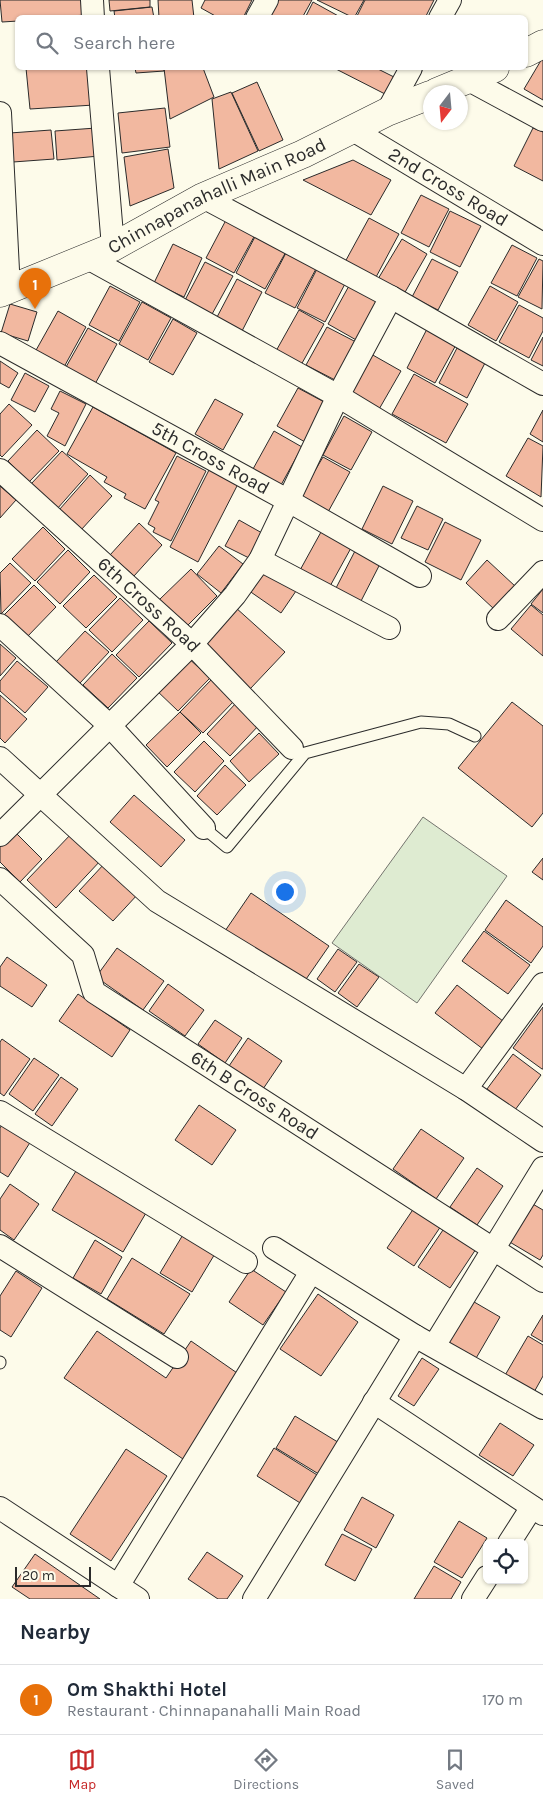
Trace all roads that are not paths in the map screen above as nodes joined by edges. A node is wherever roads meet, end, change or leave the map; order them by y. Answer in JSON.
{"nodes":[{"id":1,"x":92,"y":0,"type":"edge"},
{"id":2,"x":266,"y":0,"type":"edge"},
{"id":3,"x":450,"y":0,"type":"edge"},
{"id":4,"x":93,"y":15,"type":"edge"},
{"id":5,"x":258,"y":15,"type":"edge"},
{"id":6,"x":442,"y":15,"type":"edge"},
{"id":7,"x":543,"y":44,"type":"edge"},
{"id":8,"x":528,"y":52,"type":"edge"},
{"id":9,"x":98,"y":70,"type":"edge"},
{"id":10,"x":411,"y":70,"type":"edge"},
{"id":11,"x":492,"y":70,"type":"edge"},
{"id":12,"x":469,"y":80,"type":"junction"},
{"id":13,"x":456,"y":85,"type":"edge"},
{"id":14,"x":423,"y":98,"type":"edge"},
{"id":15,"x":386,"y":112,"type":"junction"},
{"id":16,"x":0,"y":113,"type":"edge"},
{"id":17,"x":543,"y":120,"type":"edge"},
{"id":18,"x":353,"y":130,"type":"junction"},
{"id":19,"x":203,"y":197,"type":"junction"},
{"id":20,"x":543,"y":244,"type":"edge"},
{"id":21,"x":113,"y":247,"type":"junction"},
{"id":22,"x":86,"y":257,"type":"junction"},
{"id":23,"x":5,"y":291,"type":"edge"},
{"id":24,"x":391,"y":298,"type":"junction"},
{"id":25,"x":0,"y":344,"type":"edge"},
{"id":26,"x":543,"y":384,"type":"edge"},
{"id":27,"x":338,"y":396,"type":"junction"},
{"id":28,"x":0,"y":470,"type":"edge"},
{"id":29,"x":287,"y":500,"type":"junction"},
{"id":30,"x":543,"y":520,"type":"edge"},
{"id":31,"x":260,"y":560,"type":"junction"},
{"id":32,"x":543,"y":572,"type":"edge"},
{"id":33,"x":420,"y":576,"type":"dead end"},
{"id":34,"x":498,"y":619,"type":"dead end"},
{"id":35,"x":0,"y":625,"type":"edge"},
{"id":36,"x":389,"y":628,"type":"dead end"},
{"id":37,"x":192,"y":644,"type":"junction"},
{"id":38,"x":110,"y":726,"type":"junction"},
{"id":39,"x":474,"y":736,"type":"dead end"},
{"id":40,"x":299,"y":750,"type":"junction"},
{"id":41,"x":0,"y":758,"type":"edge"},
{"id":42,"x":40,"y":795,"type":"junction"},
{"id":43,"x":204,"y":828,"type":"joint"},
{"id":44,"x":0,"y":835,"type":"edge"},
{"id":45,"x":0,"y":879,"type":"edge"},
{"id":46,"x":540,"y":993,"type":"edge"},
{"id":47,"x":466,"y":1089,"type":"junction"},
{"id":48,"x":0,"y":1112,"type":"edge"},
{"id":49,"x":543,"y":1141,"type":"edge"},
{"id":50,"x":543,"y":1168,"type":"edge"},
{"id":51,"x":0,"y":1246,"type":"edge"},
{"id":52,"x":274,"y":1248,"type":"dead end"},
{"id":53,"x":492,"y":1250,"type":"junction"},
{"id":54,"x":246,"y":1262,"type":"dead end"},
{"id":55,"x":312,"y":1272,"type":"junction"},
{"id":56,"x":543,"y":1282,"type":"edge"},
{"id":57,"x":424,"y":1341,"type":"junction"},
{"id":58,"x":177,"y":1357,"type":"dead end"},
{"id":59,"x":374,"y":1402,"type":"junction"},
{"id":60,"x":543,"y":1408,"type":"edge"},
{"id":61,"x":0,"y":1508,"type":"edge"},
{"id":62,"x":538,"y":1510,"type":"edge"},
{"id":63,"x":513,"y":1539,"type":"edge"},
{"id":64,"x":483,"y":1583,"type":"edge"},
{"id":65,"x":118,"y":1586,"type":"junction"},
{"id":66,"x":138,"y":1599,"type":"edge"},
{"id":67,"x":254,"y":1599,"type":"edge"},
{"id":68,"x":473,"y":1599,"type":"edge"}],
"edges":[{"from":1,"to":4,"type":"street"},
{"from":2,"to":5,"type":"street"},
{"from":3,"to":6,"type":"street"},
{"from":7,"to":8,"type":"street"},
{"from":9,"to":21,"type":"street"},
{"from":10,"to":15,"type":"street"},
{"from":11,"to":12,"type":"street"},
{"from":12,"to":13,"type":"street"},
{"from":12,"to":17,"type":"street"},
{"from":14,"to":15,"type":"street","name":"Chinnapanahalli Main Road"},
{"from":15,"to":18,"type":"street","name":"Chinnapanahalli Main Road"},
{"from":16,"to":23,"type":"street"},
{"from":18,"to":19,"type":"street","name":"Chinnapanahalli Main Road"},
{"from":18,"to":20,"type":"street","name":"2nd Cross Road"},
{"from":19,"to":21,"type":"street","name":"Chinnapanahalli Main Road"},
{"from":19,"to":24,"type":"street"},
{"from":21,"to":22,"type":"street","name":"Chinnapanahalli Main Road"},
{"from":22,"to":23,"type":"street","name":"Chinnapanahalli Main Road"},
{"from":22,"to":27,"type":"street"},
{"from":24,"to":26,"type":"street"},
{"from":24,"to":27,"type":"street"},
{"from":25,"to":29,"type":"street","name":"5th Cross Road"},
{"from":27,"to":29,"type":"street"},
{"from":27,"to":30,"type":"street"},
{"from":28,"to":37,"type":"street","name":"6th Cross Road"},
{"from":29,"to":31,"type":"street"},
{"from":29,"to":33,"type":"street","name":"5th Cross Road"},
{"from":31,"to":36,"type":"street"},
{"from":31,"to":37,"type":"street"},
{"from":32,"to":34,"type":"street"},
{"from":35,"to":38,"type":"street"},
{"from":37,"to":38,"type":"street"},
{"from":37,"to":40,"type":"street","name":"6th Cross Road"},
{"from":38,"to":42,"type":"street"},
{"from":38,"to":43,"type":"street"},
{"from":39,"to":40,"type":"lane"},
{"from":40,"to":43,"type":"lane"},
{"from":41,"to":42,"type":"street"},
{"from":42,"to":44,"type":"street"},
{"from":42,"to":47,"type":"street"},
{"from":45,"to":53,"type":"street","name":"6th B Cross Road"},
{"from":46,"to":47,"type":"street"},
{"from":47,"to":49,"type":"street"},
{"from":48,"to":54,"type":"street"},
{"from":50,"to":53,"type":"street"},
{"from":51,"to":58,"type":"street"},
{"from":52,"to":55,"type":"street"},
{"from":53,"to":56,"type":"street","name":"6th B Cross Road"},
{"from":53,"to":57,"type":"street"},
{"from":55,"to":57,"type":"street"},
{"from":55,"to":65,"type":"street"},
{"from":57,"to":59,"type":"street"},
{"from":57,"to":60,"type":"street"},
{"from":59,"to":62,"type":"street"},
{"from":59,"to":67,"type":"street"},
{"from":61,"to":65,"type":"street"},
{"from":62,"to":63,"type":"street"},
{"from":64,"to":68,"type":"street"},
{"from":65,"to":66,"type":"street"}]}
